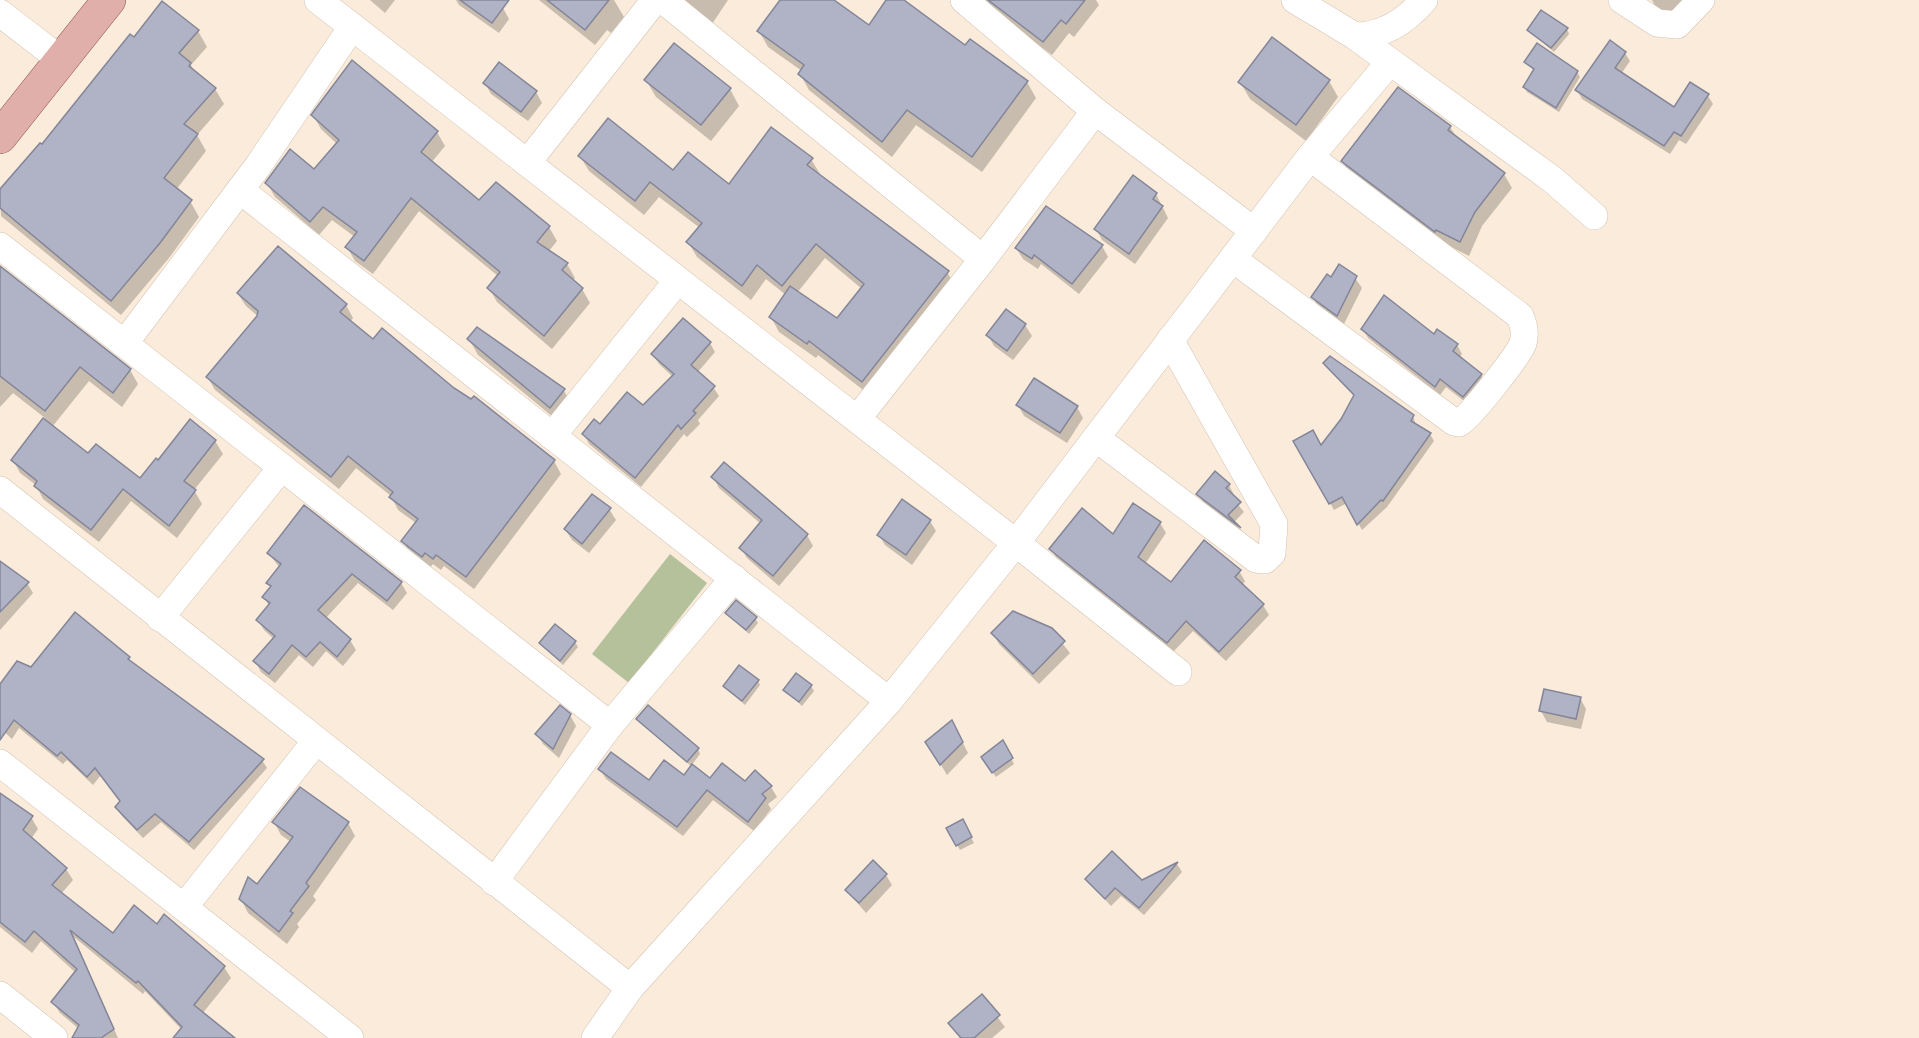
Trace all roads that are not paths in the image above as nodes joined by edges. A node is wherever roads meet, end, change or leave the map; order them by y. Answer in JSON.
{"nodes":[{"id":1,"x":109,"y":0,"type":"edge"},
{"id":2,"x":318,"y":0,"type":"edge"},
{"id":3,"x":655,"y":0,"type":"edge"},
{"id":4,"x":663,"y":0,"type":"edge"},
{"id":5,"x":964,"y":0,"type":"edge"},
{"id":6,"x":1295,"y":0,"type":"edge"},
{"id":7,"x":1424,"y":0,"type":"edge"},
{"id":8,"x":1622,"y":0,"type":"edge"},
{"id":9,"x":1701,"y":0,"type":"edge"},
{"id":10,"x":0,"y":13,"type":"edge"},
{"id":11,"x":352,"y":27,"type":"junction"},
{"id":12,"x":1355,"y":36,"type":"junction"},
{"id":13,"x":61,"y":60,"type":"junction"},
{"id":14,"x":1389,"y":63,"type":"junction"},
{"id":15,"x":1095,"y":111,"type":"junction"},
{"id":16,"x":0,"y":137,"type":"edge"},
{"id":17,"x":1310,"y":157,"type":"junction"},
{"id":18,"x":527,"y":163,"type":"junction"},
{"id":19,"x":240,"y":190,"type":"junction"},
{"id":20,"x":1594,"y":216,"type":"dead end"},
{"id":21,"x":1254,"y":231,"type":"junction"},
{"id":22,"x":0,"y":246,"type":"edge"},
{"id":23,"x":983,"y":259,"type":"junction"},
{"id":24,"x":1233,"y":259,"type":"junction"},
{"id":25,"x":678,"y":280,"type":"junction"},
{"id":26,"x":1170,"y":340,"type":"junction"},
{"id":27,"x":124,"y":344,"type":"junction"},
{"id":28,"x":857,"y":418,"type":"junction"},
{"id":29,"x":552,"y":436,"type":"junction"},
{"id":30,"x":1096,"y":438,"type":"junction"},
{"id":31,"x":282,"y":467,"type":"junction"},
{"id":32,"x":0,"y":490,"type":"edge"},
{"id":33,"x":1016,"y":543,"type":"junction"},
{"id":34,"x":734,"y":578,"type":"junction"},
{"id":35,"x":160,"y":618,"type":"junction"},
{"id":36,"x":1178,"y":672,"type":"dead end"},
{"id":37,"x":890,"y":701,"type":"junction"},
{"id":38,"x":610,"y":724,"type":"junction"},
{"id":39,"x":316,"y":741,"type":"junction"},
{"id":40,"x":0,"y":763,"type":"edge"},
{"id":41,"x":494,"y":882,"type":"junction"},
{"id":42,"x":184,"y":907,"type":"junction"},
{"id":43,"x":630,"y":987,"type":"junction"},
{"id":44,"x":0,"y":995,"type":"edge"},
{"id":45,"x":54,"y":1038,"type":"edge"},
{"id":46,"x":349,"y":1038,"type":"edge"},
{"id":47,"x":595,"y":1038,"type":"edge"}],
"edges":[{"from":1,"to":13,"type":"main road"},
{"from":2,"to":11,"type":"street"},
{"from":3,"to":18,"type":"street"},
{"from":4,"to":23,"type":"street"},
{"from":5,"to":15,"type":"street"},
{"from":6,"to":12,"type":"street"},
{"from":7,"to":12,"type":"street"},
{"from":8,"to":9,"type":"street"},
{"from":10,"to":13,"type":"street"},
{"from":11,"to":18,"type":"street"},
{"from":11,"to":19,"type":"street"},
{"from":12,"to":14,"type":"street"},
{"from":13,"to":16,"type":"main road"},
{"from":14,"to":17,"type":"street"},
{"from":14,"to":20,"type":"street"},
{"from":15,"to":21,"type":"street"},
{"from":15,"to":23,"type":"street"},
{"from":17,"to":21,"type":"street"},
{"from":17,"to":24,"type":"street"},
{"from":18,"to":25,"type":"street"},
{"from":19,"to":27,"type":"street"},
{"from":19,"to":29,"type":"street"},
{"from":21,"to":24,"type":"street"},
{"from":22,"to":27,"type":"street"},
{"from":23,"to":28,"type":"street"},
{"from":24,"to":26,"type":"street"},
{"from":25,"to":28,"type":"street"},
{"from":25,"to":29,"type":"street"},
{"from":26,"to":30,"type":"street"},
{"from":26,"to":30,"type":"street"},
{"from":27,"to":31,"type":"street"},
{"from":28,"to":33,"type":"street"},
{"from":29,"to":34,"type":"street"},
{"from":30,"to":33,"type":"street"},
{"from":31,"to":35,"type":"street"},
{"from":31,"to":38,"type":"street"},
{"from":32,"to":35,"type":"street"},
{"from":33,"to":36,"type":"street"},
{"from":33,"to":37,"type":"street"},
{"from":34,"to":37,"type":"street"},
{"from":34,"to":38,"type":"street"},
{"from":35,"to":39,"type":"street"},
{"from":37,"to":43,"type":"street"},
{"from":38,"to":41,"type":"street"},
{"from":39,"to":41,"type":"street"},
{"from":39,"to":42,"type":"street"},
{"from":40,"to":42,"type":"street"},
{"from":41,"to":43,"type":"street"},
{"from":42,"to":46,"type":"street"},
{"from":43,"to":47,"type":"street"},
{"from":44,"to":45,"type":"street"}]}
